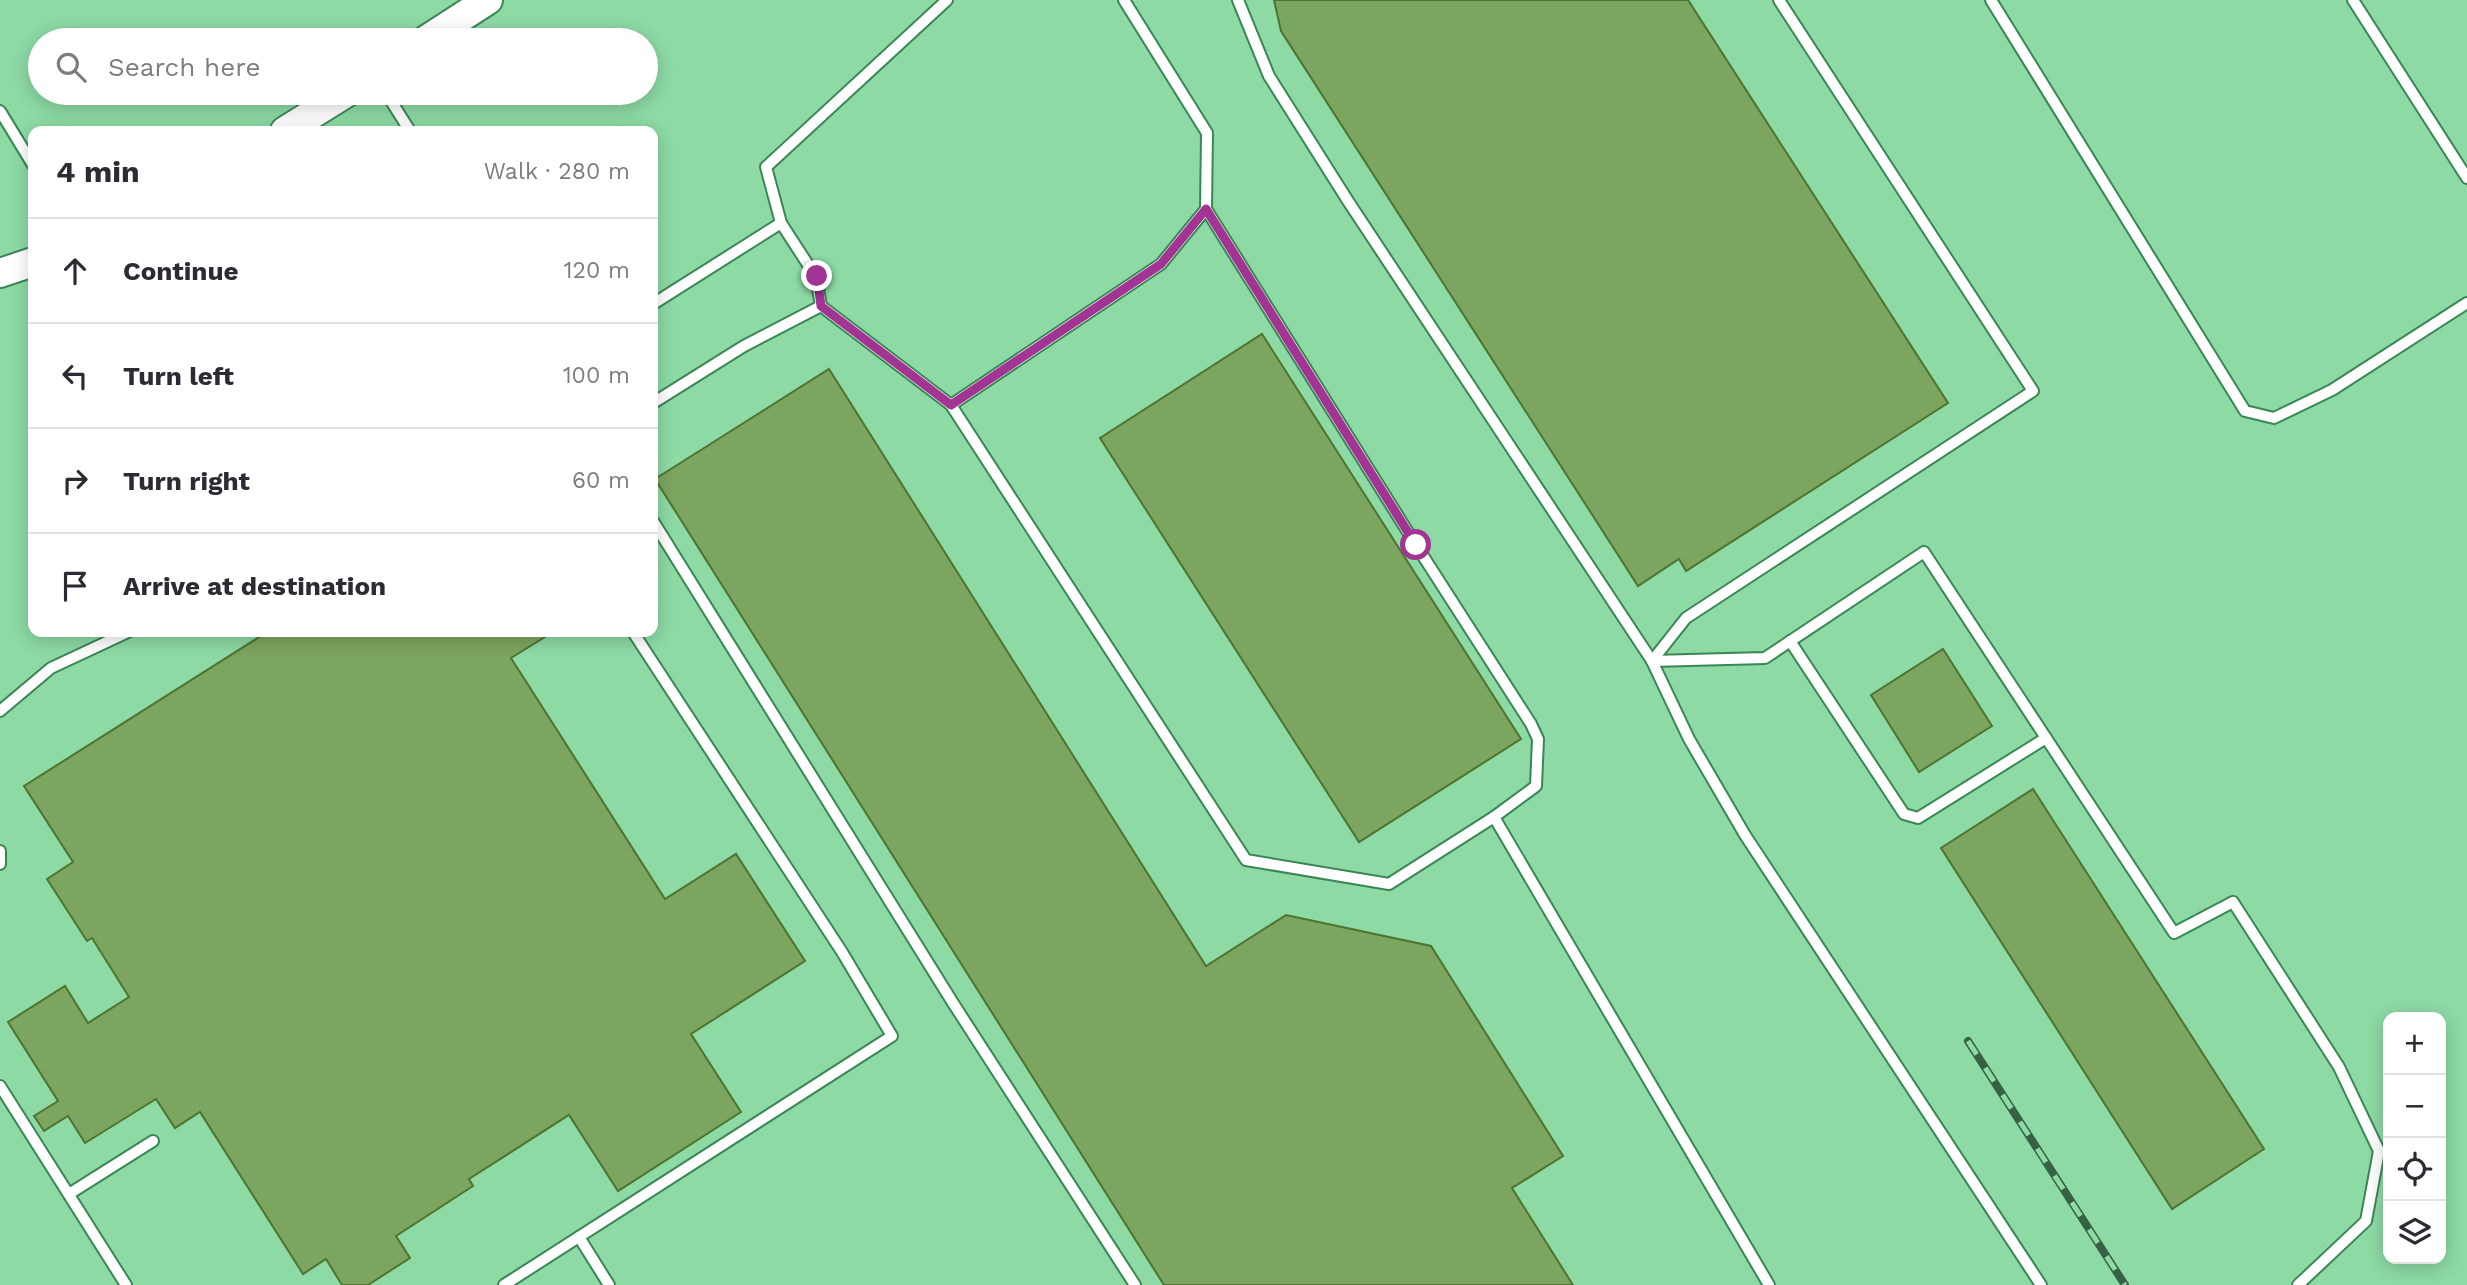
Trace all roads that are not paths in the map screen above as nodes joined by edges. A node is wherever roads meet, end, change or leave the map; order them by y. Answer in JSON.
{"nodes":[{"id":1,"x":488,"y":0,"type":"edge"},
{"id":2,"x":947,"y":0,"type":"edge"},
{"id":3,"x":1124,"y":0,"type":"edge"},
{"id":4,"x":1238,"y":0,"type":"edge"},
{"id":5,"x":1779,"y":0,"type":"edge"},
{"id":6,"x":1991,"y":0,"type":"edge"},
{"id":7,"x":2353,"y":0,"type":"edge"},
{"id":8,"x":445,"y":28,"type":"edge"},
{"id":9,"x":327,"y":105,"type":"edge"},
{"id":10,"x":394,"y":105,"type":"edge"},
{"id":11,"x":0,"y":111,"type":"edge"},
{"id":12,"x":293,"y":126,"type":"edge"},
{"id":13,"x":407,"y":126,"type":"edge"},
{"id":14,"x":28,"y":157,"type":"edge"},
{"id":15,"x":2467,"y":178,"type":"edge"},
{"id":16,"x":1206,"y":209,"type":"junction"},
{"id":17,"x":781,"y":223,"type":"junction"},
{"id":18,"x":28,"y":264,"type":"edge"},
{"id":19,"x":0,"y":273,"type":"edge"},
{"id":20,"x":658,"y":301,"type":"edge"},
{"id":21,"x":2467,"y":303,"type":"edge"},
{"id":22,"x":821,"y":306,"type":"junction"},
{"id":23,"x":658,"y":400,"type":"edge"},
{"id":24,"x":951,"y":405,"type":"junction"},
{"id":25,"x":658,"y":529,"type":"edge"},
{"id":26,"x":117,"y":637,"type":"edge"},
{"id":27,"x":636,"y":637,"type":"edge"},
{"id":28,"x":1790,"y":641,"type":"junction"},
{"id":29,"x":1652,"y":661,"type":"junction"},
{"id":30,"x":0,"y":710,"type":"edge"},
{"id":31,"x":2046,"y":738,"type":"junction"},
{"id":32,"x":1494,"y":817,"type":"junction"},
{"id":33,"x":0,"y":851,"type":"edge"},
{"id":34,"x":0,"y":864,"type":"edge"},
{"id":35,"x":0,"y":1086,"type":"edge"},
{"id":36,"x":153,"y":1141,"type":"dead end"},
{"id":37,"x":69,"y":1194,"type":"junction"},
{"id":38,"x":579,"y":1237,"type":"junction"},
{"id":39,"x":126,"y":1285,"type":"edge"},
{"id":40,"x":504,"y":1285,"type":"edge"},
{"id":41,"x":609,"y":1285,"type":"edge"},
{"id":42,"x":1135,"y":1285,"type":"edge"},
{"id":43,"x":1769,"y":1285,"type":"edge"},
{"id":44,"x":2040,"y":1285,"type":"edge"},
{"id":45,"x":2298,"y":1285,"type":"edge"}],
"edges":[{"from":1,"to":8,"type":"street"},
{"from":2,"to":17,"type":"lane"},
{"from":3,"to":16,"type":"lane"},
{"from":4,"to":29,"type":"lane"},
{"from":5,"to":29,"type":"lane"},
{"from":6,"to":21,"type":"lane"},
{"from":7,"to":15,"type":"lane"},
{"from":9,"to":12,"type":"street"},
{"from":10,"to":13,"type":"lane"},
{"from":11,"to":14,"type":"lane"},
{"from":16,"to":24,"type":"lane"},
{"from":16,"to":32,"type":"lane"},
{"from":17,"to":20,"type":"lane"},
{"from":17,"to":22,"type":"lane"},
{"from":18,"to":19,"type":"street"},
{"from":22,"to":23,"type":"lane"},
{"from":22,"to":24,"type":"lane"},
{"from":24,"to":32,"type":"lane"},
{"from":25,"to":42,"type":"lane"},
{"from":26,"to":30,"type":"lane"},
{"from":27,"to":38,"type":"lane"},
{"from":28,"to":29,"type":"lane"},
{"from":28,"to":31,"type":"lane"},
{"from":28,"to":31,"type":"lane"},
{"from":29,"to":44,"type":"lane"},
{"from":31,"to":45,"type":"lane"},
{"from":32,"to":43,"type":"lane"},
{"from":33,"to":34,"type":"lane"},
{"from":35,"to":37,"type":"lane"},
{"from":36,"to":37,"type":"lane"},
{"from":37,"to":39,"type":"lane"},
{"from":38,"to":40,"type":"lane"},
{"from":38,"to":41,"type":"lane"}]}
